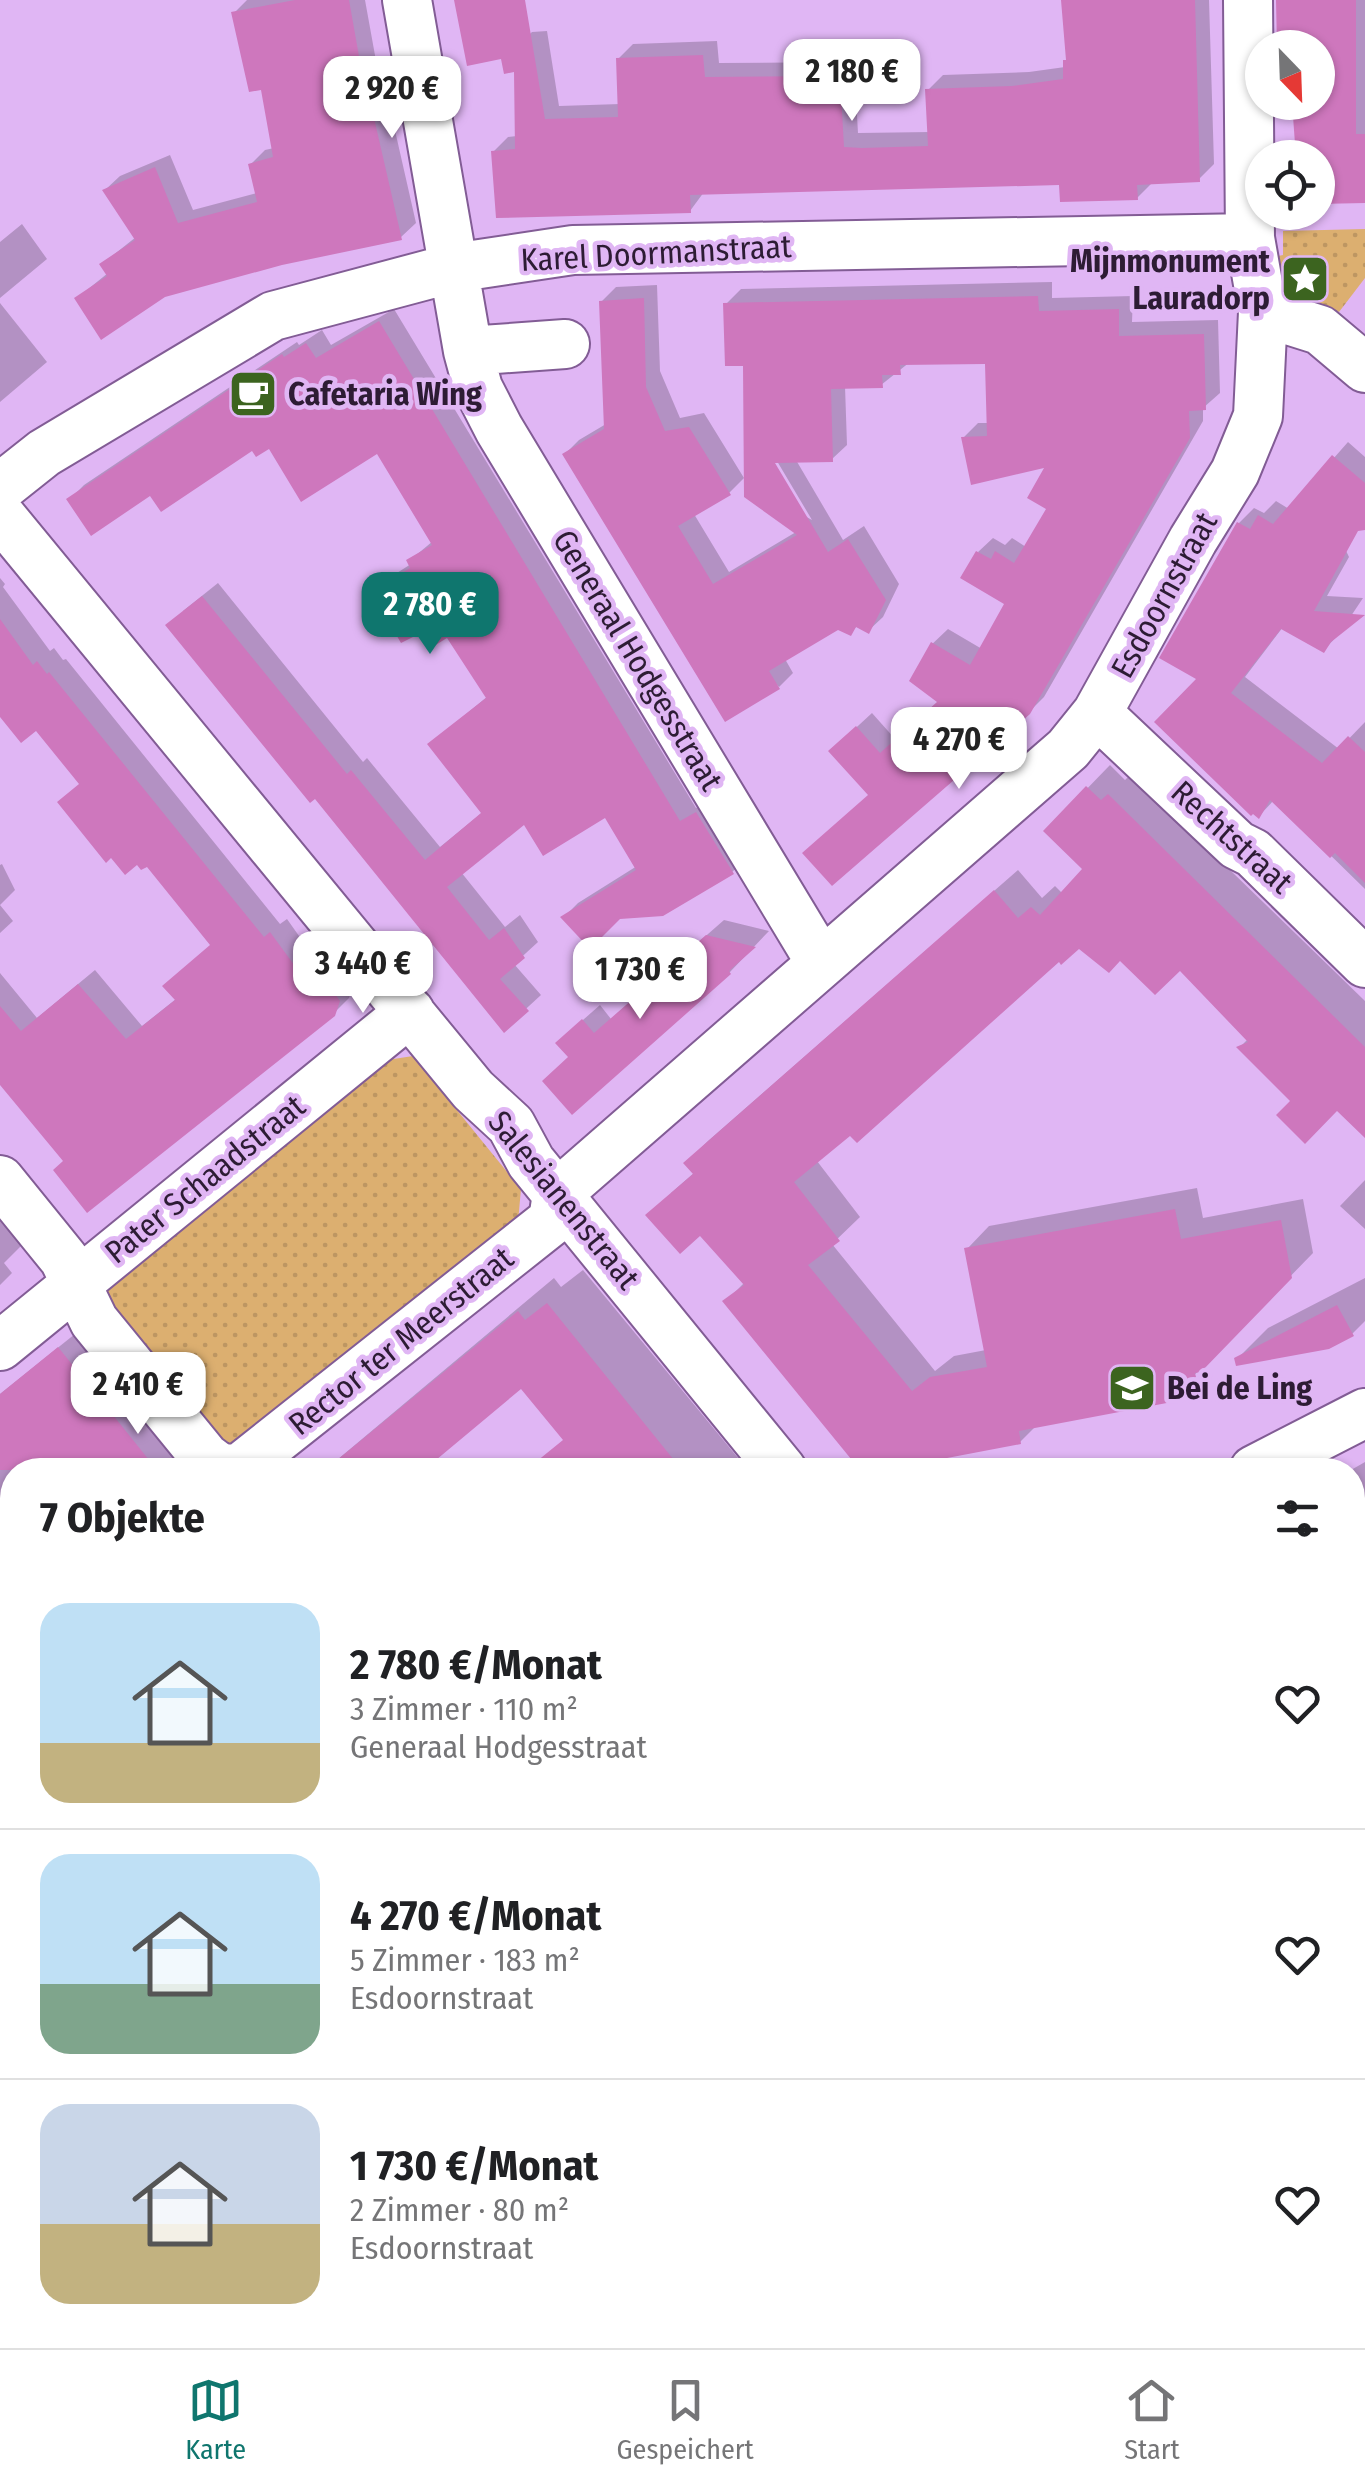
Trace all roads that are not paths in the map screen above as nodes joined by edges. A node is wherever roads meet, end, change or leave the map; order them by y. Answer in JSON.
{"nodes":[{"id":1,"x":407,"y":0,"type":"edge"},
{"id":2,"x":1248,"y":0,"type":"edge"},
{"id":3,"x":1250,"y":238,"type":"junction"},
{"id":4,"x":453,"y":268,"type":"junction"},
{"id":5,"x":1262,"y":312,"type":"junction"},
{"id":6,"x":565,"y":344,"type":"dead end"},
{"id":7,"x":468,"y":351,"type":"junction"},
{"id":8,"x":1365,"y":368,"type":"edge"},
{"id":9,"x":0,"y":488,"type":"edge"},
{"id":10,"x":0,"y":515,"type":"edge"},
{"id":11,"x":1097,"y":712,"type":"junction"},
{"id":12,"x":820,"y":963,"type":"junction"},
{"id":13,"x":1365,"y":963,"type":"edge"},
{"id":14,"x":410,"y":1012,"type":"junction"},
{"id":15,"x":0,"y":1180,"type":"edge"},
{"id":16,"x":557,"y":1194,"type":"junction"},
{"id":17,"x":76,"y":1285,"type":"junction"},
{"id":18,"x":0,"y":1346,"type":"edge"},
{"id":19,"x":1365,"y":1413,"type":"edge"},
{"id":20,"x":205,"y":1458,"type":"edge"},
{"id":21,"x":255,"y":1458,"type":"edge"},
{"id":22,"x":772,"y":1458,"type":"edge"},
{"id":23,"x":1277,"y":1458,"type":"edge"}],
"edges":[{"from":1,"to":4,"type":"street","name":"Generaal Hodgesstraat"},
{"from":2,"to":3,"type":"street","name":"Esdoornstraat"},
{"from":3,"to":4,"type":"street","name":"Karel Doormanstraat"},
{"from":3,"to":5,"type":"street","name":"Esdoornstraat"},
{"from":4,"to":7,"type":"street","name":"Generaal Hodgesstraat"},
{"from":4,"to":9,"type":"street","name":"Karel Doormanstraat"},
{"from":5,"to":8,"type":"street"},
{"from":5,"to":11,"type":"street","name":"Esdoornstraat"},
{"from":6,"to":7,"type":"street"},
{"from":7,"to":12,"type":"street","name":"Generaal Hodgesstraat"},
{"from":10,"to":14,"type":"street","name":"Salesianenstraat"},
{"from":11,"to":12,"type":"street","name":"Esdoornstraat"},
{"from":11,"to":13,"type":"street","name":"Rechtstraat"},
{"from":12,"to":16,"type":"street","name":"Esdoornstraat"},
{"from":14,"to":16,"type":"street","name":"Salesianenstraat"},
{"from":14,"to":17,"type":"street","name":"Pater Schaadstraat"},
{"from":15,"to":17,"type":"street"},
{"from":16,"to":21,"type":"street","name":"Rector ter Meerstraat"},
{"from":16,"to":22,"type":"street","name":"Salesianenstraat"},
{"from":17,"to":18,"type":"street","name":"Pater Schaadstraat"},
{"from":17,"to":20,"type":"street","name":"Rector ter Meerstraat"},
{"from":19,"to":23,"type":"street"}]}
